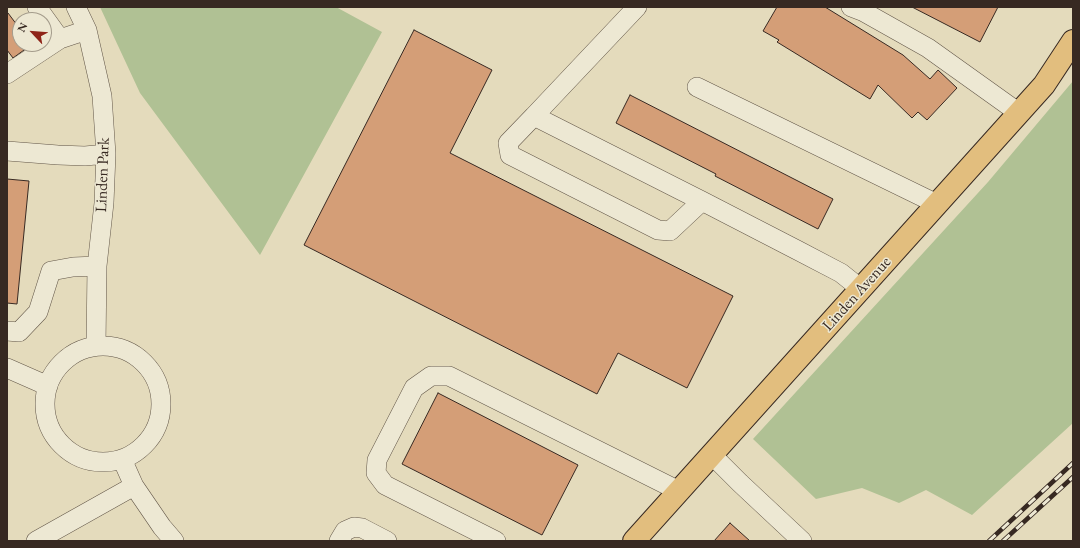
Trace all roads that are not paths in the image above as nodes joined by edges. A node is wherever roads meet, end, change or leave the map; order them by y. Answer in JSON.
{"nodes":[{"id":1,"x":37,"y":7,"type":"edge"},
{"id":2,"x":76,"y":7,"type":"edge"},
{"id":3,"x":637,"y":7,"type":"edge"},
{"id":4,"x":852,"y":7,"type":"edge"},
{"id":5,"x":87,"y":30,"type":"junction"},
{"id":6,"x":60,"y":39,"type":"junction"},
{"id":7,"x":1073,"y":41,"type":"edge"},
{"id":8,"x":7,"y":74,"type":"edge"},
{"id":9,"x":697,"y":87,"type":"dead end"},
{"id":10,"x":1019,"y":113,"type":"junction"},
{"id":11,"x":534,"y":116,"type":"junction"},
{"id":12,"x":7,"y":151,"type":"edge"},
{"id":13,"x":106,"y":154,"type":"junction"},
{"id":14,"x":702,"y":201,"type":"junction"},
{"id":15,"x":937,"y":204,"type":"junction"},
{"id":16,"x":97,"y":266,"type":"junction"},
{"id":17,"x":861,"y":289,"type":"junction"},
{"id":18,"x":7,"y":331,"type":"edge"},
{"id":19,"x":96,"y":346,"type":"junction"},
{"id":20,"x":7,"y":368,"type":"edge"},
{"id":21,"x":48,"y":386,"type":"junction"},
{"id":22,"x":712,"y":455,"type":"junction"},
{"id":23,"x":122,"y":459,"type":"junction"},
{"id":24,"x":134,"y":486,"type":"junction"},
{"id":25,"x":679,"y":491,"type":"junction"},
{"id":26,"x":36,"y":541,"type":"edge"},
{"id":27,"x":174,"y":541,"type":"edge"},
{"id":28,"x":339,"y":541,"type":"edge"},
{"id":29,"x":387,"y":541,"type":"edge"},
{"id":30,"x":496,"y":541,"type":"edge"},
{"id":31,"x":634,"y":541,"type":"edge"},
{"id":32,"x":802,"y":541,"type":"edge"}],
"edges":[{"from":1,"to":6,"type":"street"},
{"from":2,"to":5,"type":"street","name":"Linden Park"},
{"from":3,"to":11,"type":"street"},
{"from":4,"to":10,"type":"street"},
{"from":5,"to":6,"type":"street"},
{"from":5,"to":13,"type":"street","name":"Linden Park"},
{"from":6,"to":8,"type":"street"},
{"from":7,"to":10,"type":"main road","name":"Linden Avenue"},
{"from":9,"to":15,"type":"street"},
{"from":10,"to":15,"type":"main road","name":"Linden Avenue"},
{"from":11,"to":14,"type":"street"},
{"from":11,"to":14,"type":"street"},
{"from":12,"to":13,"type":"street"},
{"from":13,"to":16,"type":"street","name":"Linden Park"},
{"from":14,"to":17,"type":"street"},
{"from":15,"to":17,"type":"main road","name":"Linden Avenue"},
{"from":16,"to":18,"type":"street"},
{"from":16,"to":19,"type":"street","name":"Linden Park"},
{"from":17,"to":22,"type":"main road","name":"Linden Avenue"},
{"from":19,"to":21,"type":"street"},
{"from":19,"to":23,"type":"street"},
{"from":20,"to":21,"type":"street"},
{"from":21,"to":23,"type":"street"},
{"from":22,"to":25,"type":"main road","name":"Linden Avenue"},
{"from":22,"to":32,"type":"street"},
{"from":23,"to":24,"type":"street"},
{"from":24,"to":26,"type":"street"},
{"from":24,"to":27,"type":"street"},
{"from":25,"to":30,"type":"street"},
{"from":25,"to":31,"type":"main road","name":"Linden Avenue"},
{"from":28,"to":29,"type":"street"}]}
